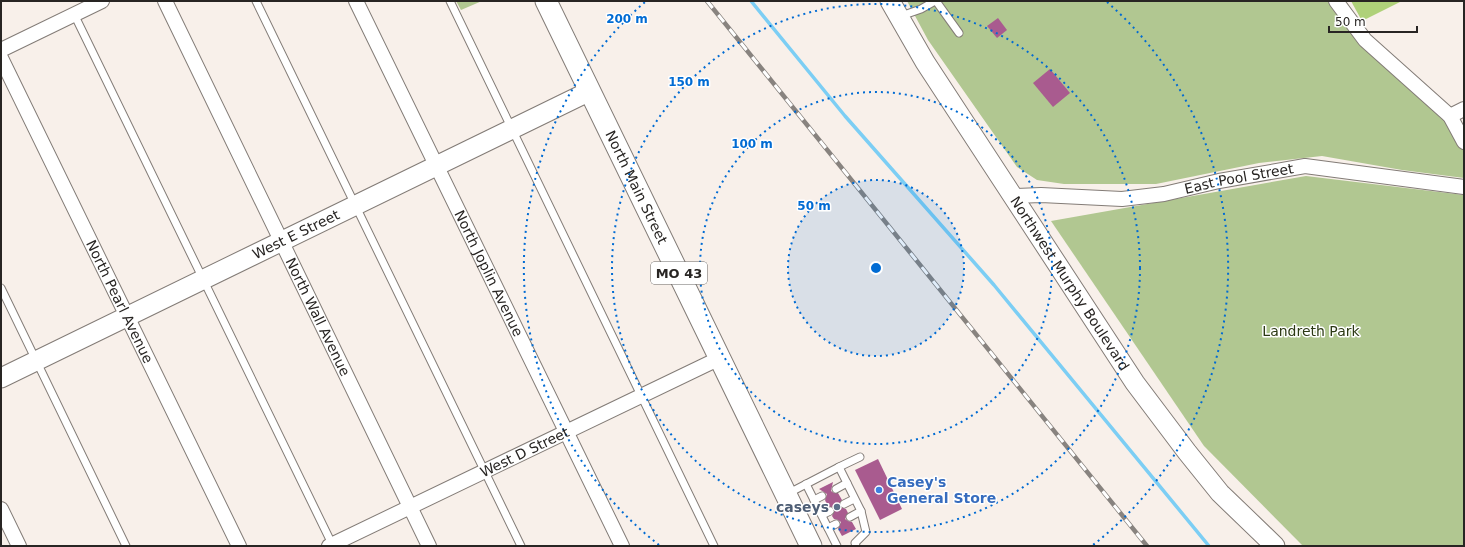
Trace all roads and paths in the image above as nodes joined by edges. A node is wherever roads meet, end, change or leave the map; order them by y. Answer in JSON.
{"nodes":[{"id":1,"x":102,"y":1,"type":"edge"},
{"id":2,"x":165,"y":1,"type":"edge"},
{"id":3,"x":256,"y":1,"type":"edge"},
{"id":4,"x":356,"y":1,"type":"edge"},
{"id":5,"x":450,"y":1,"type":"edge"},
{"id":6,"x":546,"y":1,"type":"edge"},
{"id":7,"x":935,"y":1,"type":"edge"},
{"id":8,"x":1336,"y":1,"type":"edge"},
{"id":9,"x":895,"y":9,"type":"edge"},
{"id":10,"x":74,"y":14,"type":"junction"},
{"id":11,"x":959,"y":33,"type":"dead end"},
{"id":12,"x":1,"y":50,"type":"edge"},
{"id":13,"x":1,"y":58,"type":"edge"},
{"id":14,"x":590,"y":91,"type":"junction"},
{"id":15,"x":1464,"y":109,"type":"edge"},
{"id":16,"x":1450,"y":116,"type":"junction"},
{"id":17,"x":512,"y":129,"type":"junction"},
{"id":18,"x":1464,"y":142,"type":"edge"},
{"id":19,"x":436,"y":166,"type":"junction"},
{"id":20,"x":1464,"y":187,"type":"edge"},
{"id":21,"x":1014,"y":196,"type":"junction"},
{"id":22,"x":355,"y":206,"type":"junction"},
{"id":23,"x":281,"y":242,"type":"junction"},
{"id":24,"x":203,"y":279,"type":"junction"},
{"id":25,"x":1,"y":288,"type":"edge"},
{"id":26,"x":126,"y":317,"type":"junction"},
{"id":27,"x":720,"y":358,"type":"junction"},
{"id":28,"x":36,"y":360,"type":"junction"},
{"id":29,"x":1,"y":378,"type":"edge"},
{"id":30,"x":641,"y":396,"type":"junction"},
{"id":31,"x":566,"y":431,"type":"junction"},
{"id":32,"x":860,"y":457,"type":"dead end"},
{"id":33,"x":839,"y":467,"type":"junction"},
{"id":34,"x":484,"y":470,"type":"junction"},
{"id":35,"x":847,"y":483,"type":"junction"},
{"id":36,"x":806,"y":484,"type":"junction"},
{"id":37,"x":836,"y":489,"type":"dead end"},
{"id":38,"x":786,"y":494,"type":"junction"},
{"id":39,"x":822,"y":496,"type":"dead end"},
{"id":40,"x":854,"y":499,"type":"junction"},
{"id":41,"x":814,"y":500,"type":"junction"},
{"id":42,"x":844,"y":504,"type":"dead end"},
{"id":43,"x":410,"y":506,"type":"junction"},
{"id":44,"x":1,"y":510,"type":"edge"},
{"id":45,"x":830,"y":511,"type":"dead end"},
{"id":46,"x":861,"y":511,"type":"junction"},
{"id":47,"x":822,"y":515,"type":"junction"},
{"id":48,"x":850,"y":517,"type":"dead end"},
{"id":49,"x":836,"y":524,"type":"dead end"},
{"id":50,"x":828,"y":528,"type":"junction"},
{"id":51,"x":854,"y":545,"type":"edge"},
{"id":52,"x":19,"y":546,"type":"edge"},
{"id":53,"x":126,"y":546,"type":"edge"},
{"id":54,"x":239,"y":546,"type":"edge"},
{"id":55,"x":331,"y":546,"type":"edge"},
{"id":56,"x":429,"y":546,"type":"edge"},
{"id":57,"x":521,"y":546,"type":"edge"},
{"id":58,"x":622,"y":546,"type":"edge"},
{"id":59,"x":714,"y":546,"type":"edge"},
{"id":60,"x":811,"y":546,"type":"edge"},
{"id":61,"x":837,"y":546,"type":"edge"},
{"id":62,"x":1275,"y":546,"type":"edge"}],
"edges":[{"from":1,"to":10,"type":"street"},
{"from":2,"to":23,"type":"street","name":"North Wall Avenue"},
{"from":3,"to":22,"type":"lane"},
{"from":4,"to":19,"type":"street","name":"North Joplin Avenue"},
{"from":5,"to":17,"type":"lane"},
{"from":6,"to":14,"type":"main road","name":"North Main Street","number":"MO 43"},
{"from":7,"to":9,"type":"lane"},
{"from":7,"to":11,"type":"lane"},
{"from":8,"to":16,"type":"street"},
{"from":9,"to":21,"type":"street","name":"Northwest Murphy Boulevard"},
{"from":10,"to":12,"type":"street"},
{"from":10,"to":24,"type":"lane"},
{"from":13,"to":26,"type":"street","name":"North Pearl Avenue"},
{"from":14,"to":17,"type":"street","name":"West E Street"},
{"from":14,"to":27,"type":"main road","name":"North Main Street","number":"MO 43"},
{"from":15,"to":16,"type":"street"},
{"from":16,"to":18,"type":"street"},
{"from":17,"to":19,"type":"street","name":"West E Street"},
{"from":17,"to":30,"type":"lane"},
{"from":19,"to":22,"type":"street","name":"West E Street"},
{"from":19,"to":31,"type":"street","name":"North Joplin Avenue"},
{"from":20,"to":21,"type":"street","name":"East Pool Street"},
{"from":21,"to":62,"type":"street","name":"Northwest Murphy Boulevard"},
{"from":22,"to":23,"type":"street","name":"West E Street"},
{"from":22,"to":34,"type":"lane"},
{"from":23,"to":24,"type":"street","name":"West E Street"},
{"from":23,"to":43,"type":"street","name":"North Wall Avenue"},
{"from":24,"to":26,"type":"street","name":"West E Street"},
{"from":24,"to":55,"type":"lane"},
{"from":25,"to":28,"type":"lane"},
{"from":26,"to":28,"type":"street","name":"West E Street"},
{"from":26,"to":54,"type":"street","name":"North Pearl Avenue"},
{"from":27,"to":30,"type":"street","name":"West D Street"},
{"from":27,"to":38,"type":"main road","name":"North Main Street","number":"MO 43"},
{"from":28,"to":29,"type":"street","name":"West E Street"},
{"from":28,"to":53,"type":"lane"},
{"from":30,"to":31,"type":"street","name":"West D Street"},
{"from":30,"to":59,"type":"lane"},
{"from":31,"to":34,"type":"street","name":"West D Street"},
{"from":31,"to":58,"type":"street","name":"North Joplin Avenue"},
{"from":32,"to":33,"type":"lane"},
{"from":33,"to":35,"type":"lane"},
{"from":33,"to":36,"type":"lane"},
{"from":34,"to":43,"type":"street","name":"West D Street"},
{"from":34,"to":57,"type":"lane"},
{"from":35,"to":37,"type":"lane"},
{"from":35,"to":40,"type":"lane"},
{"from":36,"to":38,"type":"lane"},
{"from":36,"to":41,"type":"lane"},
{"from":38,"to":60,"type":"main road","name":"North Main Street","number":"MO 43"},
{"from":39,"to":41,"type":"lane"},
{"from":40,"to":42,"type":"lane"},
{"from":40,"to":46,"type":"lane"},
{"from":41,"to":47,"type":"lane"},
{"from":43,"to":55,"type":"street","name":"West D Street"},
{"from":43,"to":56,"type":"street","name":"North Wall Avenue"},
{"from":44,"to":52,"type":"street"},
{"from":45,"to":47,"type":"lane"},
{"from":46,"to":48,"type":"lane"},
{"from":46,"to":51,"type":"lane"},
{"from":47,"to":50,"type":"lane"},
{"from":49,"to":50,"type":"lane"},
{"from":50,"to":61,"type":"lane"}]}
